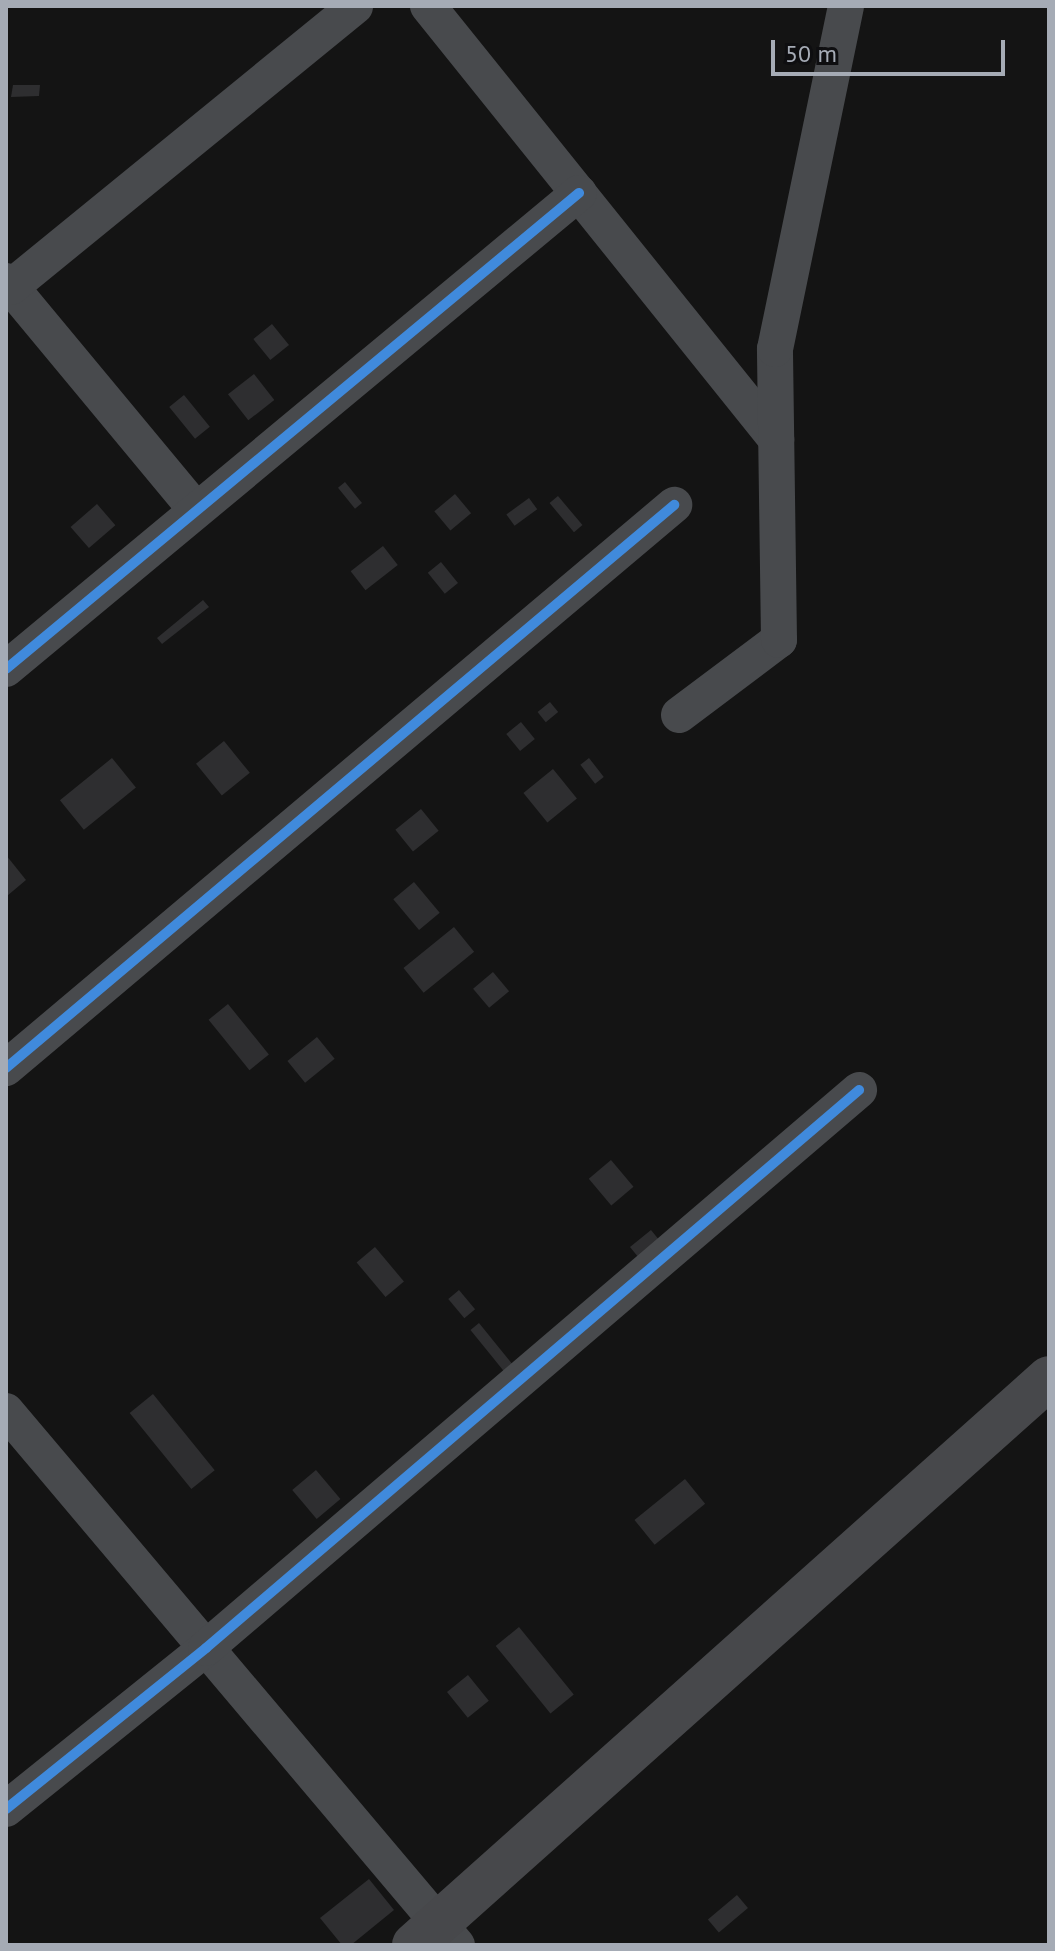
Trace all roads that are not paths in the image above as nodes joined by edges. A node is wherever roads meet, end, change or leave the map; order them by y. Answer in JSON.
{"nodes":[{"id":1,"x":355,"y":6,"type":"edge"},
{"id":2,"x":428,"y":6,"type":"edge"},
{"id":3,"x":846,"y":6,"type":"edge"},
{"id":4,"x":579,"y":193,"type":"junction"},
{"id":5,"x":8,"y":284,"type":"edge"},
{"id":6,"x":776,"y":439,"type":"junction"},
{"id":7,"x":674,"y":505,"type":"dead end"},
{"id":8,"x":195,"y":509,"type":"junction"},
{"id":9,"x":6,"y":669,"type":"edge"},
{"id":10,"x":679,"y":715,"type":"dead end"},
{"id":11,"x":6,"y":1068,"type":"edge"},
{"id":12,"x":859,"y":1090,"type":"dead end"},
{"id":13,"x":1042,"y":1392,"type":"edge"},
{"id":14,"x":6,"y":1411,"type":"edge"},
{"id":15,"x":206,"y":1648,"type":"junction"},
{"id":16,"x":7,"y":1806,"type":"edge"},
{"id":17,"x":436,"y":1938,"type":"edge"}],
"edges":[{"from":1,"to":5,"type":"street"},
{"from":2,"to":4,"type":"street"},
{"from":3,"to":6,"type":"street"},
{"from":4,"to":6,"type":"street"},
{"from":4,"to":8,"type":"street"},
{"from":5,"to":8,"type":"street"},
{"from":6,"to":10,"type":"street"},
{"from":7,"to":11,"type":"street"},
{"from":8,"to":9,"type":"street"},
{"from":12,"to":15,"type":"street"},
{"from":13,"to":17,"type":"main road"},
{"from":14,"to":15,"type":"street"},
{"from":15,"to":16,"type":"street"},
{"from":15,"to":17,"type":"street"}]}
